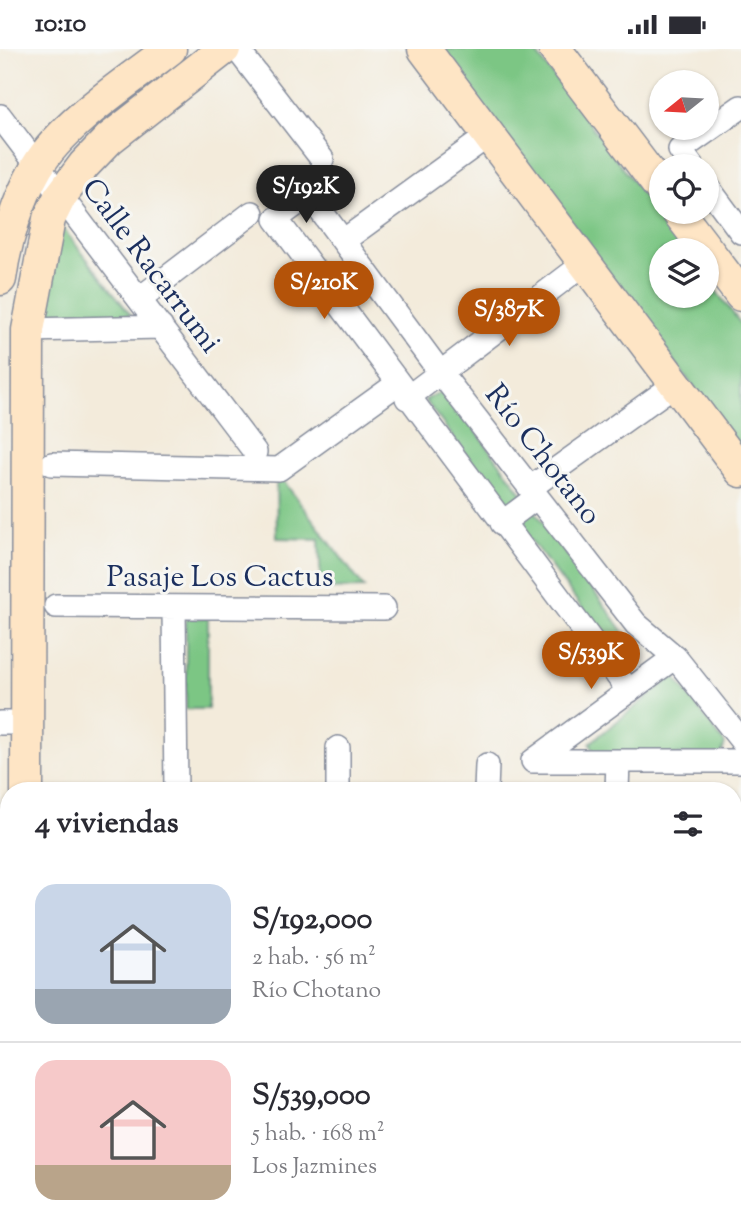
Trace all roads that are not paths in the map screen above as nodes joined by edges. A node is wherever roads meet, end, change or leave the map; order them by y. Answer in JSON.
{"nodes":[{"id":1,"x":170,"y":49,"type":"edge"},
{"id":2,"x":224,"y":49,"type":"edge"},
{"id":3,"x":237,"y":49,"type":"edge"},
{"id":4,"x":424,"y":49,"type":"edge"},
{"id":5,"x":555,"y":49,"type":"edge"},
{"id":6,"x":146,"y":68,"type":"junction"},
{"id":7,"x":165,"y":93,"type":"junction"},
{"id":8,"x":741,"y":107,"type":"edge"},
{"id":9,"x":0,"y":116,"type":"edge"},
{"id":10,"x":489,"y":135,"type":"junction"},
{"id":11,"x":683,"y":154,"type":"edge"},
{"id":12,"x":322,"y":159,"type":"dead end"},
{"id":13,"x":38,"y":166,"type":"junction"},
{"id":14,"x":649,"y":173,"type":"edge"},
{"id":15,"x":60,"y":197,"type":"junction"},
{"id":16,"x":719,"y":202,"type":"edge"},
{"id":17,"x":252,"y":213,"type":"dead end"},
{"id":18,"x":687,"y":224,"type":"edge"},
{"id":19,"x":741,"y":232,"type":"edge"},
{"id":20,"x":698,"y":238,"type":"edge"},
{"id":21,"x":343,"y":241,"type":"junction"},
{"id":22,"x":584,"y":263,"type":"junction"},
{"id":23,"x":719,"y":266,"type":"edge"},
{"id":24,"x":0,"y":279,"type":"edge"},
{"id":25,"x":741,"y":295,"type":"edge"},
{"id":26,"x":139,"y":299,"type":"junction"},
{"id":27,"x":161,"y":327,"type":"junction"},
{"id":28,"x":29,"y":330,"type":"junction"},
{"id":29,"x":440,"y":372,"type":"junction"},
{"id":30,"x":674,"y":385,"type":"junction"},
{"id":31,"x":402,"y":391,"type":"junction"},
{"id":32,"x":13,"y":396,"type":"edge"},
{"id":33,"x":255,"y":452,"type":"dead end"},
{"id":34,"x":52,"y":464,"type":"dead end"},
{"id":35,"x":741,"y":471,"type":"edge"},
{"id":36,"x":534,"y":493,"type":"junction"},
{"id":37,"x":502,"y":523,"type":"junction"},
{"id":38,"x":56,"y":606,"type":"dead end"},
{"id":39,"x":174,"y":607,"type":"junction"},
{"id":40,"x":384,"y":608,"type":"dead end"},
{"id":41,"x":675,"y":657,"type":"junction"},
{"id":42,"x":629,"y":691,"type":"junction"},
{"id":43,"x":14,"y":723,"type":"edge"},
{"id":44,"x":738,"y":729,"type":"edge"},
{"id":45,"x":338,"y":748,"type":"dead end"},
{"id":46,"x":618,"y":761,"type":"junction"},
{"id":47,"x":741,"y":761,"type":"edge"},
{"id":48,"x":487,"y":765,"type":"dead end"},
{"id":49,"x":25,"y":782,"type":"edge"},
{"id":50,"x":176,"y":782,"type":"edge"},
{"id":51,"x":338,"y":782,"type":"edge"},
{"id":52,"x":486,"y":782,"type":"edge"},
{"id":53,"x":617,"y":782,"type":"edge"}],
"edges":[{"from":1,"to":6,"type":"main road"},
{"from":2,"to":7,"type":"main road"},
{"from":3,"to":12,"type":"street"},
{"from":4,"to":10,"type":"main road"},
{"from":5,"to":14,"type":"main road"},
{"from":6,"to":7,"type":"main road"},
{"from":6,"to":13,"type":"main road"},
{"from":7,"to":15,"type":"main road"},
{"from":8,"to":11,"type":"street"},
{"from":9,"to":13,"type":"street","name":"Calle Racarrumi"},
{"from":10,"to":21,"type":"street"},
{"from":10,"to":22,"type":"main road"},
{"from":13,"to":15,"type":"street","name":"Calle Racarrumi"},
{"from":13,"to":24,"type":"main road"},
{"from":15,"to":26,"type":"street","name":"Calle Racarrumi"},
{"from":15,"to":28,"type":"main road"},
{"from":16,"to":19,"type":"street"},
{"from":17,"to":26,"type":"street"},
{"from":18,"to":20,"type":"main road"},
{"from":21,"to":29,"type":"street","name":"Río Chotano"},
{"from":21,"to":31,"type":"street","name":"Río Chotano"},
{"from":22,"to":29,"type":"street"},
{"from":22,"to":30,"type":"main road"},
{"from":23,"to":25,"type":"main road"},
{"from":26,"to":27,"type":"street","name":"Calle Racarrumi"},
{"from":27,"to":28,"type":"street"},
{"from":27,"to":33,"type":"street","name":"Calle Racarrumi"},
{"from":28,"to":32,"type":"main road"},
{"from":29,"to":31,"type":"street"},
{"from":29,"to":36,"type":"street","name":"Río Chotano"},
{"from":30,"to":35,"type":"main road"},
{"from":30,"to":36,"type":"street"},
{"from":31,"to":34,"type":"street"},
{"from":31,"to":37,"type":"street","name":"Río Chotano"},
{"from":32,"to":43,"type":"main road"},
{"from":36,"to":37,"type":"street"},
{"from":36,"to":41,"type":"street","name":"Río Chotano"},
{"from":37,"to":42,"type":"street","name":"Río Chotano"},
{"from":38,"to":39,"type":"street","name":"Pasaje Los Cactus"},
{"from":39,"to":40,"type":"street","name":"Pasaje Los Cactus"},
{"from":39,"to":50,"type":"street"},
{"from":41,"to":42,"type":"street"},
{"from":41,"to":44,"type":"street","name":"Río Chotano"},
{"from":42,"to":46,"type":"street"},
{"from":43,"to":49,"type":"main road"},
{"from":45,"to":51,"type":"street"},
{"from":46,"to":47,"type":"street"},
{"from":46,"to":53,"type":"street"},
{"from":48,"to":52,"type":"street"}]}
